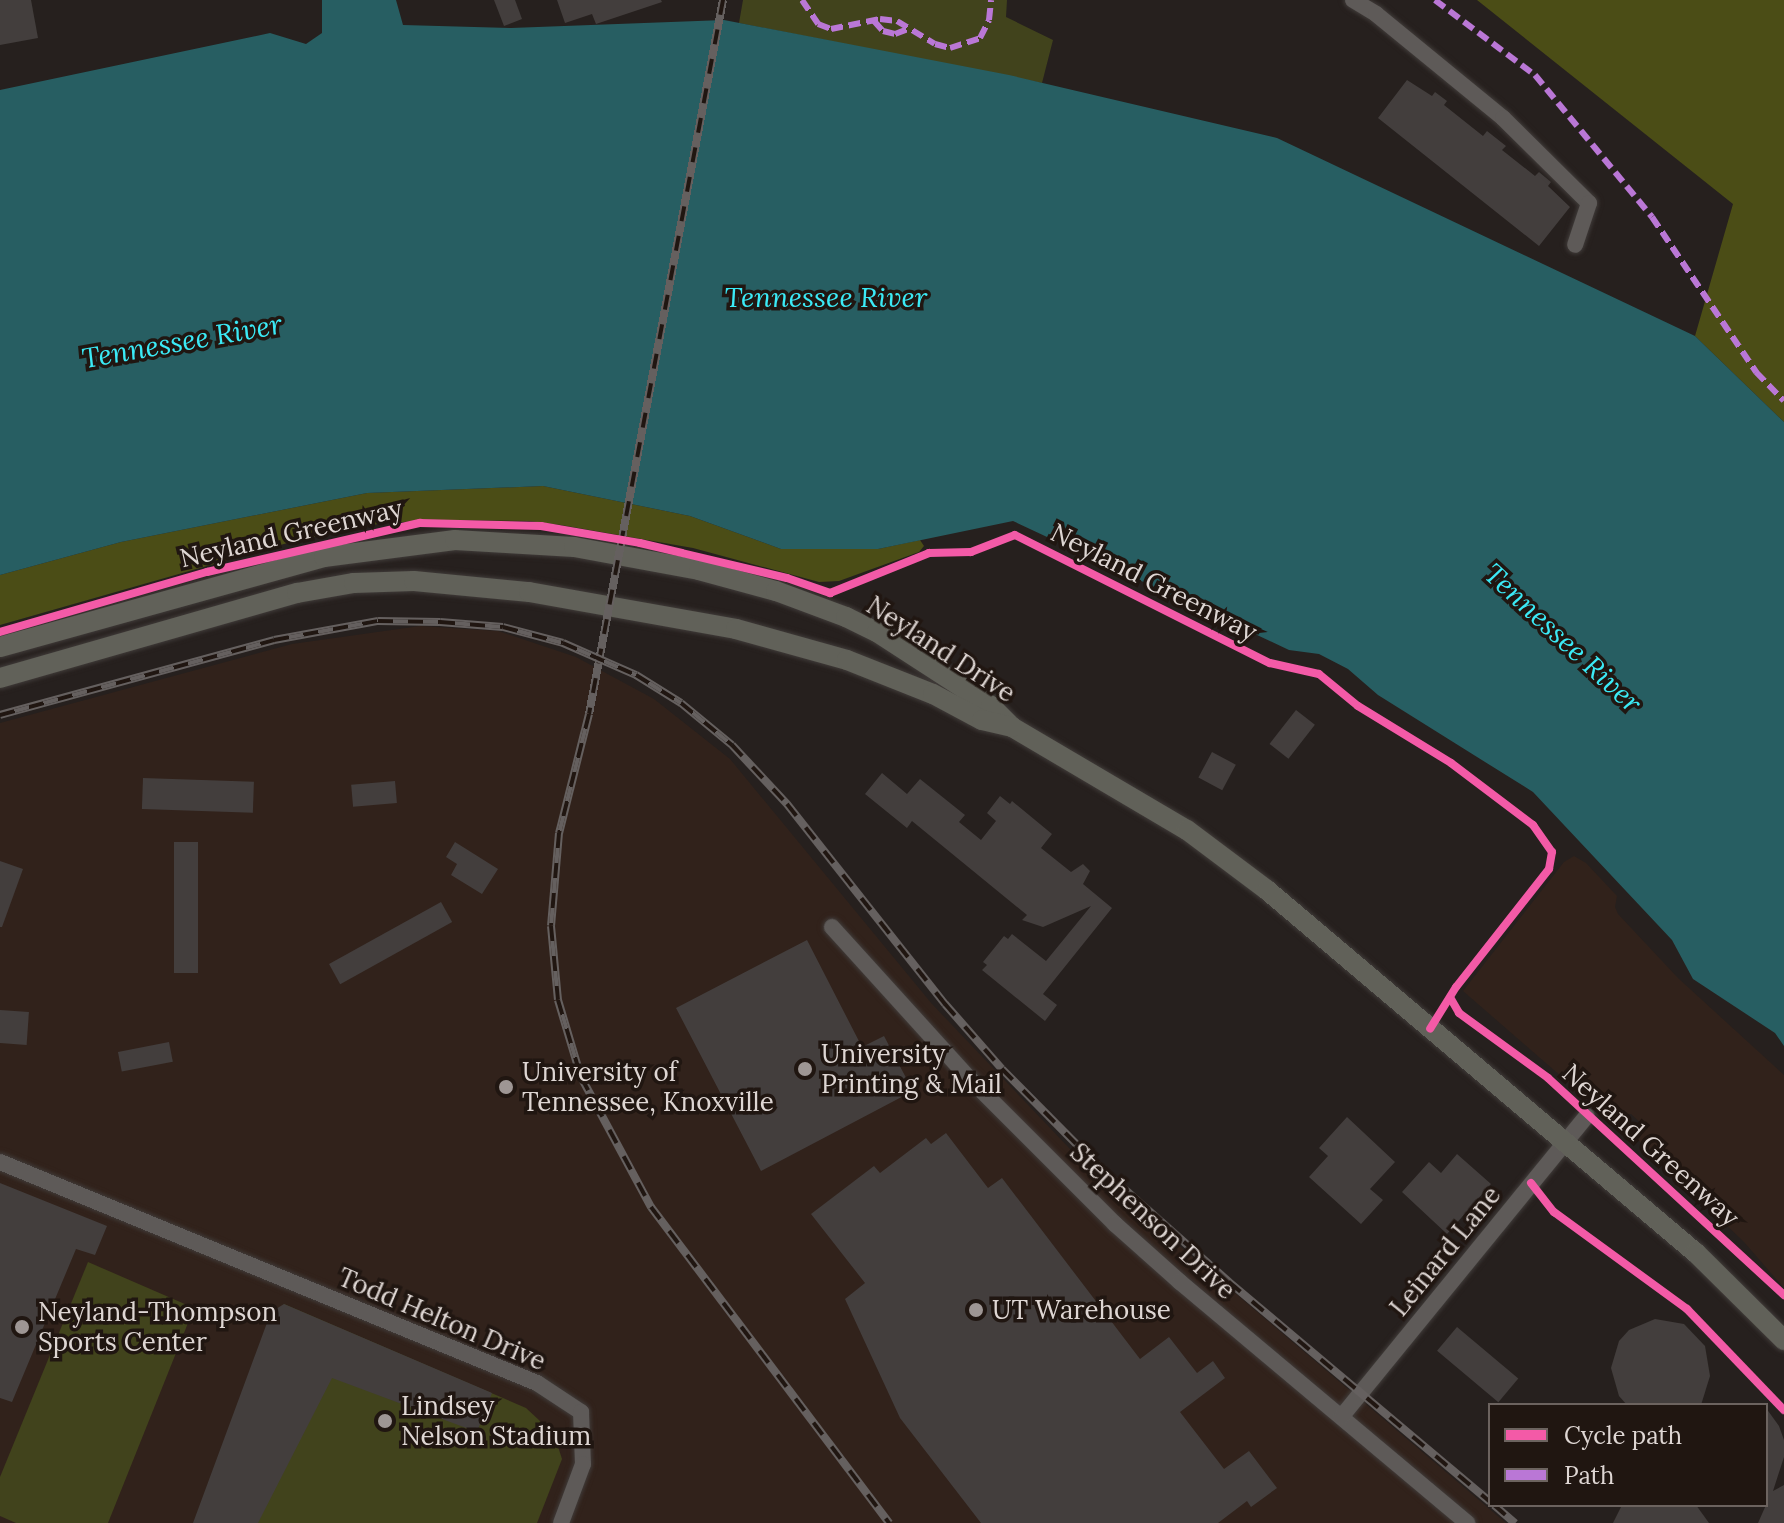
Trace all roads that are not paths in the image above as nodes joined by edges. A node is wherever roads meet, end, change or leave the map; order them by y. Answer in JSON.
{"nodes":[{"id":1,"x":1353,"y":0,"type":"edge"},
{"id":2,"x":1575,"y":245,"type":"dead end"},
{"id":3,"x":0,"y":647,"type":"edge"},
{"id":4,"x":0,"y":678,"type":"edge"},
{"id":5,"x":1012,"y":727,"type":"junction"},
{"id":6,"x":832,"y":927,"type":"dead end"},
{"id":7,"x":1587,"y":1116,"type":"dead end"},
{"id":8,"x":1565,"y":1143,"type":"junction"},
{"id":9,"x":0,"y":1162,"type":"edge"},
{"id":10,"x":1784,"y":1340,"type":"edge"},
{"id":11,"x":1342,"y":1416,"type":"junction"},
{"id":12,"x":561,"y":1523,"type":"edge"},
{"id":13,"x":1467,"y":1523,"type":"edge"}],
"edges":[{"from":1,"to":2,"type":"street"},
{"from":3,"to":5,"type":"main road","name":"Neyland Drive"},
{"from":4,"to":5,"type":"main road","name":"Neyland Drive"},
{"from":5,"to":8,"type":"main road","name":"Neyland Drive"},
{"from":6,"to":11,"type":"street","name":"Stephenson Drive"},
{"from":7,"to":8,"type":"street","name":"Leinard Lane"},
{"from":8,"to":10,"type":"main road","name":"Neyland Drive"},
{"from":8,"to":11,"type":"street","name":"Leinard Lane"},
{"from":9,"to":12,"type":"street","name":"Todd Helton Drive"},
{"from":11,"to":13,"type":"street","name":"Stephenson Drive"}]}
